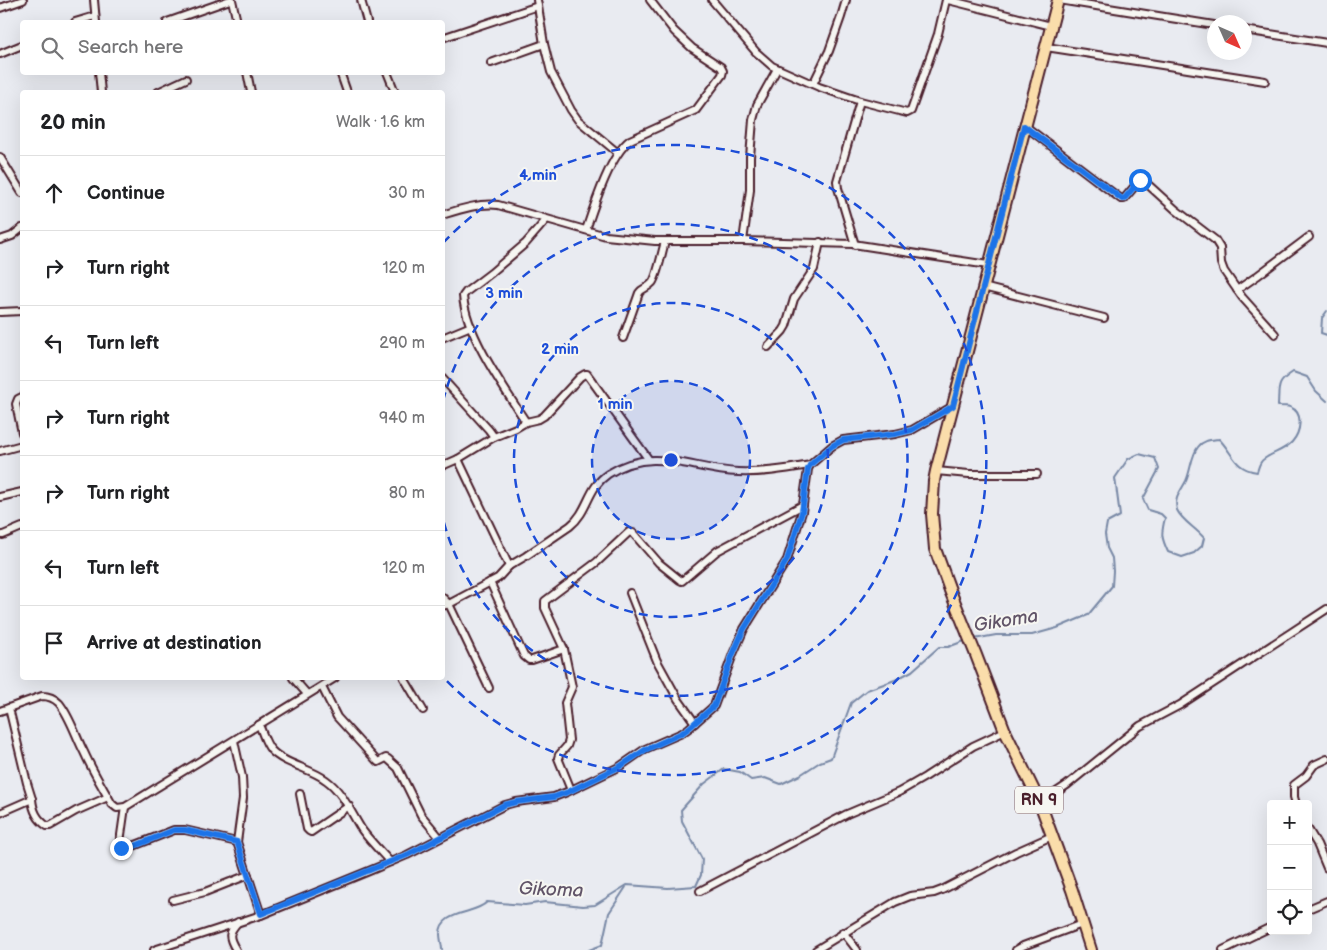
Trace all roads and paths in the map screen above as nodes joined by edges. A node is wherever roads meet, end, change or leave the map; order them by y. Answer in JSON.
{"nodes":[{"id":1,"x":23,"y":0,"type":"edge"},
{"id":2,"x":94,"y":0,"type":"edge"},
{"id":3,"x":231,"y":0,"type":"edge"},
{"id":4,"x":361,"y":0,"type":"edge"},
{"id":5,"x":650,"y":0,"type":"edge"},
{"id":6,"x":712,"y":0,"type":"edge"},
{"id":7,"x":846,"y":0,"type":"edge"},
{"id":8,"x":947,"y":0,"type":"edge"},
{"id":9,"x":1058,"y":0,"type":"edge"},
{"id":10,"x":538,"y":3,"type":"edge"},
{"id":11,"x":0,"y":8,"type":"edge"},
{"id":12,"x":96,"y":19,"type":"edge"},
{"id":13,"x":173,"y":20,"type":"edge"},
{"id":14,"x":236,"y":20,"type":"edge"},
{"id":15,"x":366,"y":20,"type":"edge"},
{"id":16,"x":1207,"y":24,"type":"edge"},
{"id":17,"x":1051,"y":26,"type":"junction"},
{"id":18,"x":1252,"y":31,"type":"edge"},
{"id":19,"x":445,"y":37,"type":"edge"},
{"id":20,"x":1327,"y":43,"type":"edge"},
{"id":21,"x":544,"y":44,"type":"junction"},
{"id":22,"x":20,"y":45,"type":"edge"},
{"id":23,"x":1046,"y":47,"type":"junction"},
{"id":24,"x":0,"y":54,"type":"edge"},
{"id":25,"x":491,"y":63,"type":"dead end"},
{"id":26,"x":776,"y":69,"type":"junction"},
{"id":27,"x":99,"y":75,"type":"edge"},
{"id":28,"x":248,"y":75,"type":"edge"},
{"id":29,"x":341,"y":75,"type":"edge"},
{"id":30,"x":388,"y":75,"type":"edge"},
{"id":31,"x":186,"y":79,"type":"dead end"},
{"id":32,"x":1265,"y":81,"type":"dead end"},
{"id":33,"x":813,"y":84,"type":"junction"},
{"id":34,"x":101,"y":90,"type":"edge"},
{"id":35,"x":162,"y":90,"type":"edge"},
{"id":36,"x":251,"y":90,"type":"edge"},
{"id":37,"x":346,"y":90,"type":"edge"},
{"id":38,"x":394,"y":90,"type":"edge"},
{"id":39,"x":860,"y":101,"type":"junction"},
{"id":40,"x":1024,"y":126,"type":"junction"},
{"id":41,"x":618,"y":153,"type":"junction"},
{"id":42,"x":1,"y":162,"type":"edge"},
{"id":43,"x":20,"y":190,"type":"edge"},
{"id":44,"x":445,"y":212,"type":"edge"},
{"id":45,"x":546,"y":220,"type":"junction"},
{"id":46,"x":20,"y":230,"type":"edge"},
{"id":47,"x":586,"y":230,"type":"junction"},
{"id":48,"x":1309,"y":237,"type":"dead end"},
{"id":49,"x":0,"y":240,"type":"edge"},
{"id":50,"x":744,"y":241,"type":"junction"},
{"id":51,"x":665,"y":242,"type":"junction"},
{"id":52,"x":820,"y":242,"type":"junction"},
{"id":53,"x":855,"y":244,"type":"junction"},
{"id":54,"x":988,"y":265,"type":"junction"},
{"id":55,"x":983,"y":286,"type":"junction"},
{"id":56,"x":1237,"y":290,"type":"junction"},
{"id":57,"x":20,"y":310,"type":"edge"},
{"id":58,"x":0,"y":312,"type":"edge"},
{"id":59,"x":1104,"y":318,"type":"dead end"},
{"id":60,"x":471,"y":326,"type":"junction"},
{"id":61,"x":1275,"y":334,"type":"dead end"},
{"id":62,"x":445,"y":337,"type":"edge"},
{"id":63,"x":624,"y":338,"type":"dead end"},
{"id":64,"x":768,"y":347,"type":"dead end"},
{"id":65,"x":445,"y":381,"type":"edge"},
{"id":66,"x":20,"y":398,"type":"edge"},
{"id":67,"x":953,"y":406,"type":"junction"},
{"id":68,"x":526,"y":422,"type":"junction"},
{"id":69,"x":20,"y":423,"type":"edge"},
{"id":70,"x":494,"y":437,"type":"junction"},
{"id":71,"x":20,"y":446,"type":"edge"},
{"id":72,"x":0,"y":451,"type":"edge"},
{"id":73,"x":458,"y":459,"type":"junction"},
{"id":74,"x":649,"y":460,"type":"junction"},
{"id":75,"x":445,"y":465,"type":"edge"},
{"id":76,"x":810,"y":465,"type":"junction"},
{"id":77,"x":936,"y":471,"type":"junction"},
{"id":78,"x":1037,"y":474,"type":"dead end"},
{"id":79,"x":20,"y":493,"type":"edge"},
{"id":80,"x":0,"y":498,"type":"edge"},
{"id":81,"x":803,"y":505,"type":"junction"},
{"id":82,"x":20,"y":528,"type":"edge"},
{"id":83,"x":3,"y":536,"type":"dead end"},
{"id":84,"x":509,"y":566,"type":"junction"},
{"id":85,"x":490,"y":582,"type":"junction"},
{"id":86,"x":630,"y":592,"type":"dead end"},
{"id":87,"x":446,"y":605,"type":"edge"},
{"id":88,"x":1327,"y":609,"type":"edge"},
{"id":89,"x":564,"y":649,"type":"junction"},
{"id":90,"x":295,"y":680,"type":"edge"},
{"id":91,"x":332,"y":680,"type":"edge"},
{"id":92,"x":405,"y":680,"type":"edge"},
{"id":93,"x":322,"y":687,"type":"junction"},
{"id":94,"x":489,"y":688,"type":"dead end"},
{"id":95,"x":307,"y":694,"type":"junction"},
{"id":96,"x":9,"y":708,"type":"junction"},
{"id":97,"x":423,"y":710,"type":"dead end"},
{"id":98,"x":0,"y":711,"type":"edge"},
{"id":99,"x":695,"y":722,"type":"junction"},
{"id":100,"x":259,"y":725,"type":"junction"},
{"id":101,"x":1005,"y":731,"type":"junction"},
{"id":102,"x":234,"y":741,"type":"junction"},
{"id":103,"x":1327,"y":759,"type":"edge"},
{"id":104,"x":572,"y":790,"type":"junction"},
{"id":105,"x":300,"y":794,"type":"dead end"},
{"id":106,"x":108,"y":796,"type":"junction"},
{"id":107,"x":32,"y":799,"type":"junction"},
{"id":108,"x":1295,"y":800,"type":"edge"},
{"id":109,"x":1040,"y":803,"type":"junction"},
{"id":110,"x":348,"y":806,"type":"junction"},
{"id":111,"x":125,"y":808,"type":"junction"},
{"id":112,"x":0,"y":813,"type":"edge"},
{"id":113,"x":1052,"y":836,"type":"junction"},
{"id":114,"x":1312,"y":836,"type":"edge"},
{"id":115,"x":440,"y":838,"type":"junction"},
{"id":116,"x":237,"y":842,"type":"junction"},
{"id":117,"x":390,"y":862,"type":"junction"},
{"id":118,"x":1327,"y":868,"type":"edge"},
{"id":119,"x":248,"y":875,"type":"junction"},
{"id":120,"x":700,"y":891,"type":"dead end"},
{"id":121,"x":173,"y":900,"type":"dead end"},
{"id":122,"x":1327,"y":901,"type":"edge"},
{"id":123,"x":1312,"y":907,"type":"edge"},
{"id":124,"x":261,"y":914,"type":"junction"},
{"id":125,"x":239,"y":921,"type":"junction"},
{"id":126,"x":1082,"y":924,"type":"junction"},
{"id":127,"x":1267,"y":929,"type":"edge"},
{"id":128,"x":843,"y":932,"type":"junction"},
{"id":129,"x":154,"y":950,"type":"edge"},
{"id":130,"x":236,"y":950,"type":"edge"},
{"id":131,"x":816,"y":950,"type":"edge"},
{"id":132,"x":857,"y":950,"type":"edge"},
{"id":133,"x":1016,"y":950,"type":"edge"},
{"id":134,"x":1090,"y":950,"type":"edge"},
{"id":135,"x":1223,"y":950,"type":"edge"}],
"edges":[{"from":1,"to":11,"type":"street"},
{"from":2,"to":12,"type":"street"},
{"from":3,"to":13,"type":"street"},
{"from":3,"to":14,"type":"street"},
{"from":4,"to":15,"type":"street"},
{"from":5,"to":41,"type":"street"},
{"from":6,"to":26,"type":"street"},
{"from":7,"to":33,"type":"street"},
{"from":8,"to":17,"type":"street"},
{"from":8,"to":39,"type":"street"},
{"from":9,"to":16,"type":"street"},
{"from":9,"to":17,"type":"main road","number":"RN 9"},
{"from":10,"to":19,"type":"street"},
{"from":10,"to":21,"type":"street"},
{"from":17,"to":23,"type":"main road","number":"RN 9"},
{"from":18,"to":20,"type":"street"},
{"from":21,"to":25,"type":"street"},
{"from":21,"to":41,"type":"street"},
{"from":22,"to":24,"type":"street"},
{"from":23,"to":32,"type":"street"},
{"from":23,"to":40,"type":"main road","number":"RN 9"},
{"from":26,"to":33,"type":"street"},
{"from":26,"to":50,"type":"street"},
{"from":27,"to":34,"type":"street"},
{"from":28,"to":36,"type":"street"},
{"from":29,"to":37,"type":"street"},
{"from":30,"to":38,"type":"street"},
{"from":31,"to":35,"type":"street"},
{"from":33,"to":39,"type":"street"},
{"from":39,"to":53,"type":"street"},
{"from":40,"to":54,"type":"main road","number":"RN 9"},
{"from":40,"to":56,"type":"street"},
{"from":41,"to":47,"type":"street"},
{"from":42,"to":43,"type":"street"},
{"from":44,"to":45,"type":"street"},
{"from":45,"to":47,"type":"street"},
{"from":45,"to":60,"type":"street"},
{"from":46,"to":49,"type":"street"},
{"from":47,"to":51,"type":"street"},
{"from":48,"to":56,"type":"street"},
{"from":50,"to":51,"type":"street"},
{"from":50,"to":52,"type":"street"},
{"from":51,"to":63,"type":"street"},
{"from":52,"to":53,"type":"street"},
{"from":52,"to":64,"type":"street"},
{"from":53,"to":54,"type":"street"},
{"from":54,"to":55,"type":"main road","number":"RN 9"},
{"from":55,"to":59,"type":"street"},
{"from":55,"to":67,"type":"main road","number":"RN 9"},
{"from":56,"to":61,"type":"street"},
{"from":57,"to":58,"type":"street"},
{"from":60,"to":62,"type":"street"},
{"from":60,"to":68,"type":"street"},
{"from":65,"to":70,"type":"street"},
{"from":66,"to":69,"type":"street"},
{"from":67,"to":76,"type":"street"},
{"from":67,"to":77,"type":"main road","number":"RN 9"},
{"from":68,"to":70,"type":"street"},
{"from":68,"to":74,"type":"street"},
{"from":70,"to":73,"type":"street"},
{"from":71,"to":72,"type":"street"},
{"from":73,"to":75,"type":"street"},
{"from":73,"to":84,"type":"street"},
{"from":74,"to":76,"type":"street"},
{"from":74,"to":84,"type":"street"},
{"from":76,"to":81,"type":"street"},
{"from":77,"to":78,"type":"street"},
{"from":77,"to":101,"type":"main road","number":"RN 9"},
{"from":79,"to":80,"type":"street"},
{"from":81,"to":89,"type":"street"},
{"from":81,"to":99,"type":"street"},
{"from":82,"to":83,"type":"street"},
{"from":84,"to":85,"type":"street"},
{"from":85,"to":87,"type":"street"},
{"from":85,"to":89,"type":"street"},
{"from":86,"to":99,"type":"street"},
{"from":87,"to":94,"type":"street"},
{"from":88,"to":109,"type":"street"},
{"from":89,"to":104,"type":"street"},
{"from":90,"to":95,"type":"street"},
{"from":91,"to":93,"type":"street"},
{"from":92,"to":97,"type":"street"},
{"from":93,"to":95,"type":"street"},
{"from":93,"to":115,"type":"street"},
{"from":95,"to":100,"type":"street"},
{"from":96,"to":98,"type":"street"},
{"from":96,"to":106,"type":"street"},
{"from":96,"to":107,"type":"street"},
{"from":99,"to":104,"type":"street"},
{"from":100,"to":102,"type":"street"},
{"from":100,"to":110,"type":"street"},
{"from":101,"to":109,"type":"main road","number":"RN 9"},
{"from":101,"to":120,"type":"street"},
{"from":102,"to":111,"type":"street"},
{"from":102,"to":116,"type":"street"},
{"from":103,"to":108,"type":"street"},
{"from":104,"to":115,"type":"street"},
{"from":105,"to":110,"type":"street"},
{"from":106,"to":107,"type":"street"},
{"from":106,"to":111,"type":"street"},
{"from":107,"to":112,"type":"street"},
{"from":109,"to":113,"type":"main road","number":"RN 9"},
{"from":110,"to":117,"type":"street"},
{"from":111,"to":116,"type":"street"},
{"from":113,"to":126,"type":"main road","number":"RN 9"},
{"from":113,"to":128,"type":"street"},
{"from":114,"to":118,"type":"street"},
{"from":115,"to":117,"type":"street"},
{"from":116,"to":119,"type":"street"},
{"from":117,"to":124,"type":"street"},
{"from":119,"to":121,"type":"street"},
{"from":119,"to":124,"type":"street"},
{"from":122,"to":123,"type":"street"},
{"from":124,"to":125,"type":"street"},
{"from":125,"to":129,"type":"street"},
{"from":125,"to":130,"type":"street"},
{"from":126,"to":133,"type":"street"},
{"from":126,"to":134,"type":"main road","number":"RN 9"},
{"from":127,"to":135,"type":"street"},
{"from":128,"to":131,"type":"street"},
{"from":128,"to":132,"type":"street"}]}
